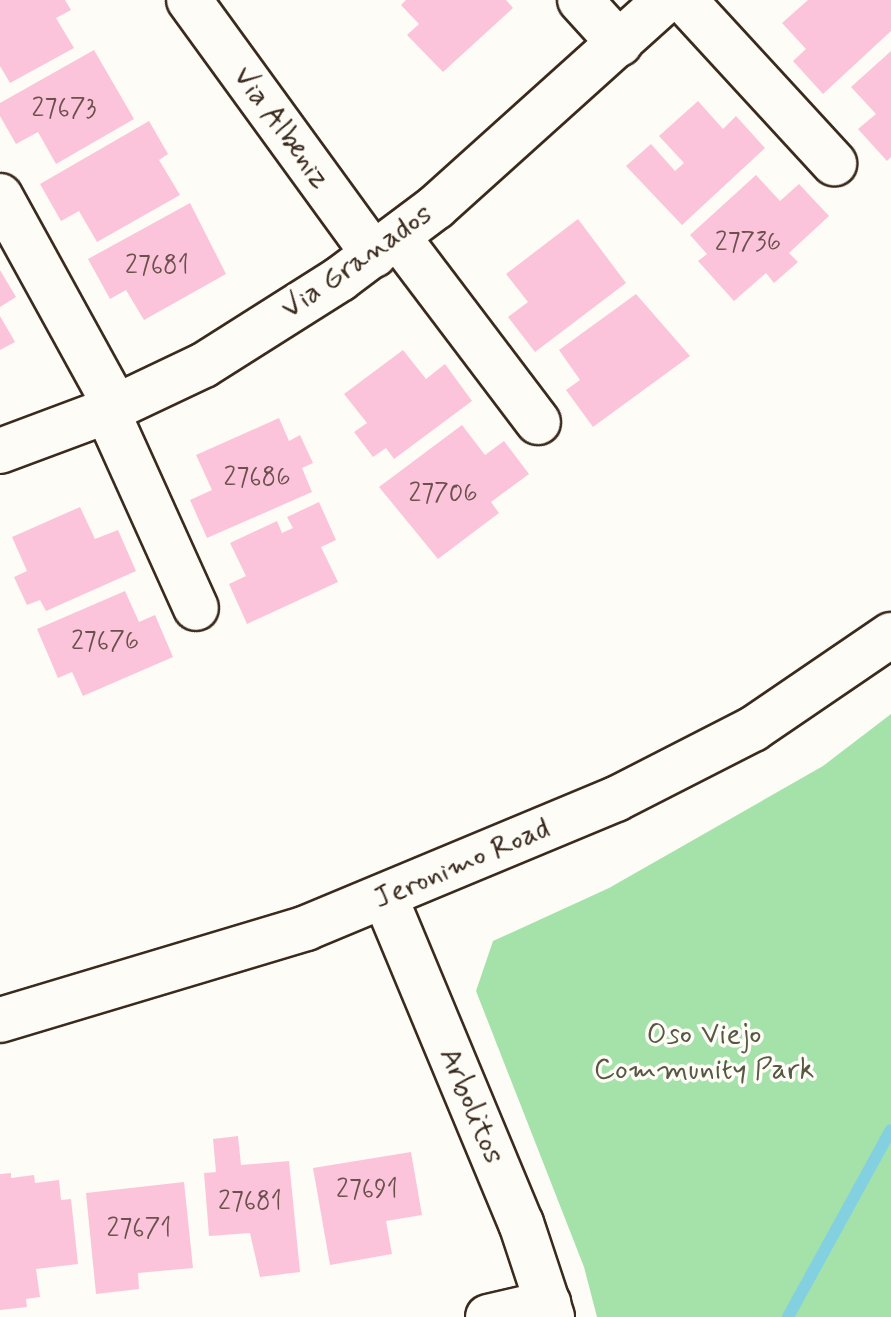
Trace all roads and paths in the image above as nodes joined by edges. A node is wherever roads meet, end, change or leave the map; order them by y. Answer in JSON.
{"nodes":[{"id":1,"x":189,"y":0,"type":"edge"},
{"id":2,"x":580,"y":0,"type":"edge"},
{"id":3,"x":666,"y":0,"type":"edge"},
{"id":4,"x":684,"y":0,"type":"edge"},
{"id":5,"x":620,"y":44,"type":"junction"},
{"id":6,"x":834,"y":163,"type":"dead end"},
{"id":7,"x":0,"y":196,"type":"edge"},
{"id":8,"x":386,"y":246,"type":"junction"},
{"id":9,"x":112,"y":409,"type":"junction"},
{"id":10,"x":538,"y":422,"type":"dead end"},
{"id":11,"x":0,"y":451,"type":"edge"},
{"id":12,"x":196,"y":608,"type":"dead end"},
{"id":13,"x":891,"y":635,"type":"edge"},
{"id":14,"x":385,"y":897,"type":"junction"},
{"id":15,"x":0,"y":1020,"type":"edge"},
{"id":16,"x":550,"y":1310,"type":"edge"},
{"id":17,"x":488,"y":1317,"type":"edge"}],
"edges":[{"from":1,"to":8,"type":"street","name":"Via Albeniz"},
{"from":2,"to":5,"type":"street"},
{"from":3,"to":5,"type":"street","name":"Via Granados"},
{"from":4,"to":6,"type":"street"},
{"from":5,"to":8,"type":"street","name":"Via Granados"},
{"from":7,"to":9,"type":"street"},
{"from":8,"to":9,"type":"street","name":"Via Granados"},
{"from":8,"to":10,"type":"street","name":"Via Albeniz"},
{"from":9,"to":11,"type":"street","name":"Via Granados"},
{"from":9,"to":12,"type":"street"},
{"from":13,"to":14,"type":"street","name":"Jeronimo Road"},
{"from":14,"to":15,"type":"street","name":"Jeronimo Road"},
{"from":14,"to":16,"type":"street","name":"Arbolitos"},
{"from":16,"to":17,"type":"street"}]}
